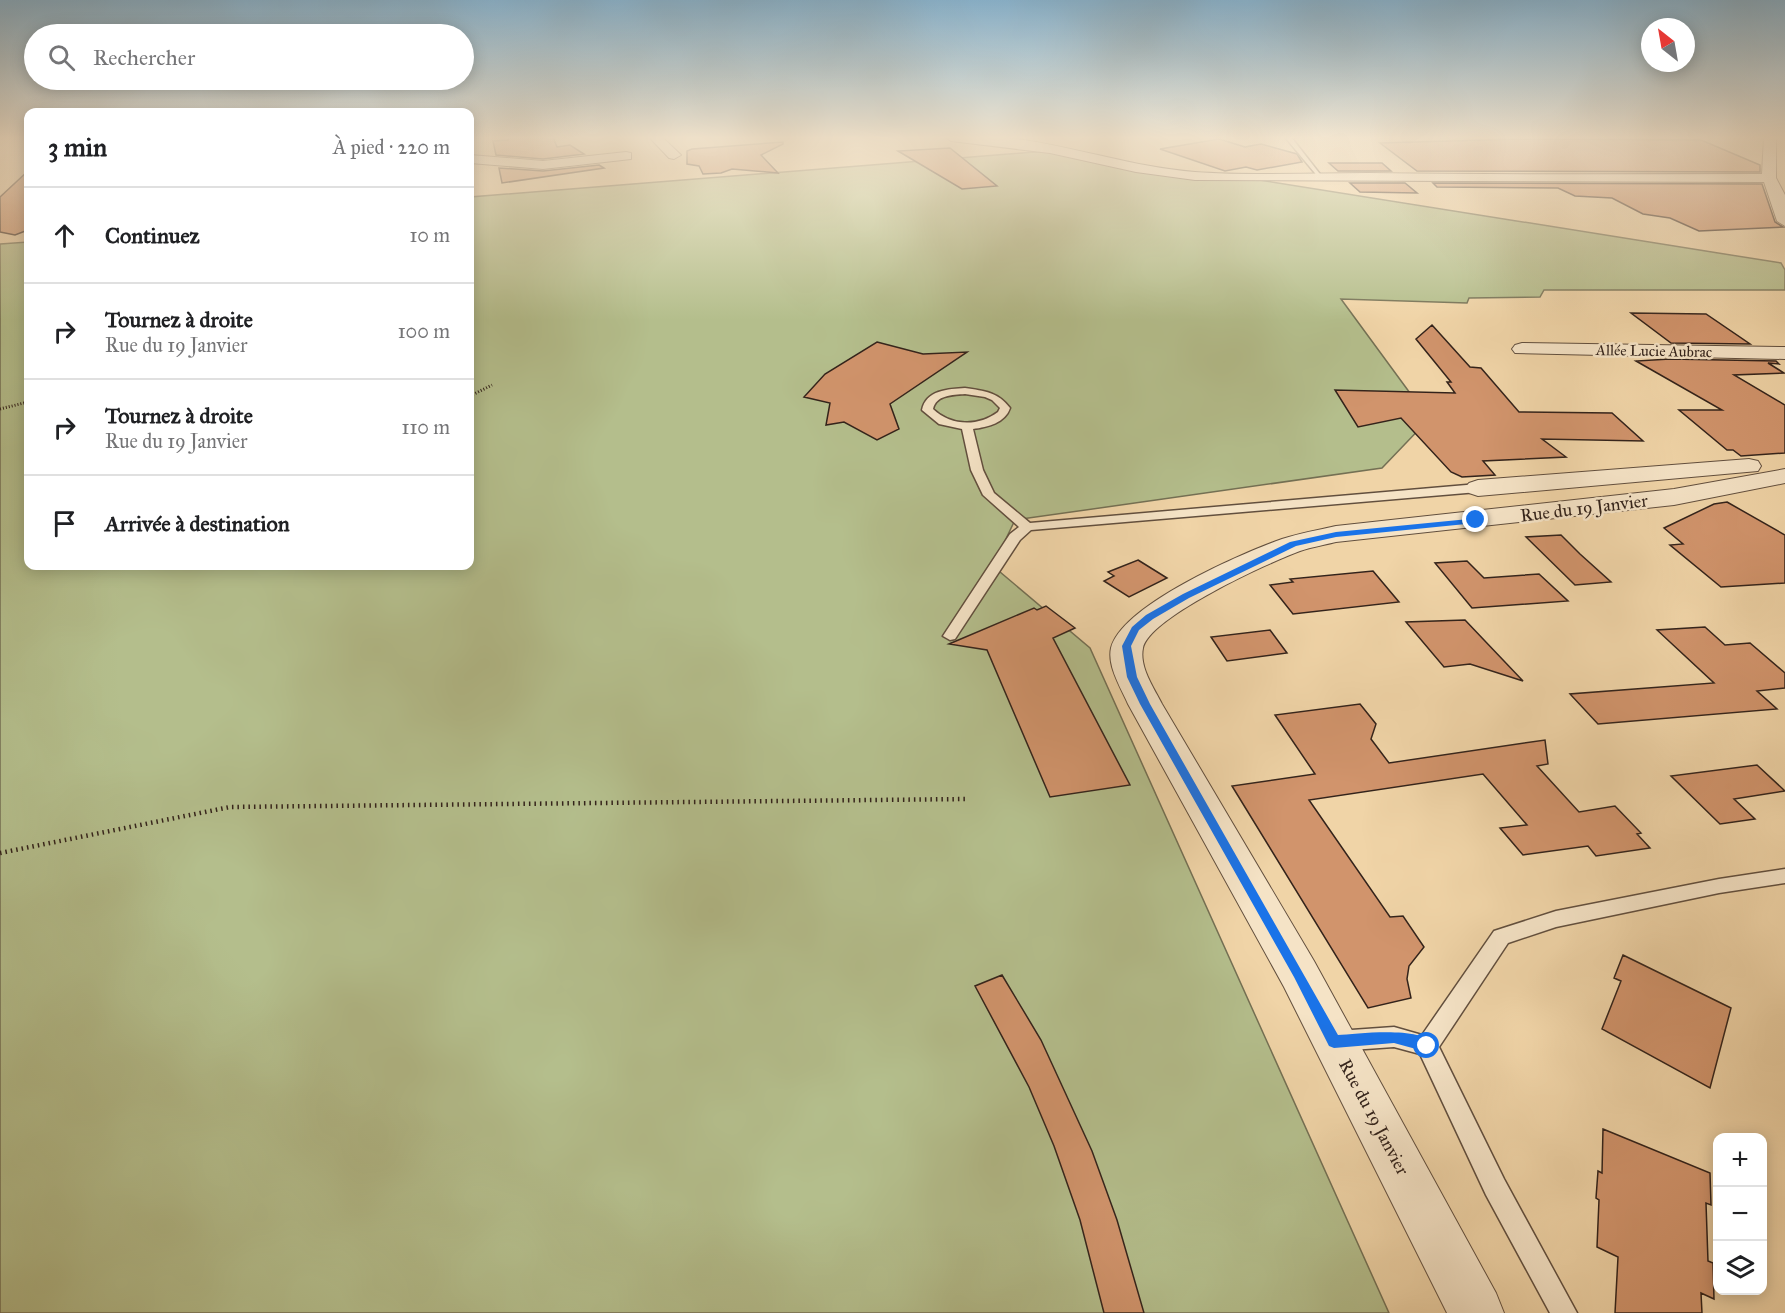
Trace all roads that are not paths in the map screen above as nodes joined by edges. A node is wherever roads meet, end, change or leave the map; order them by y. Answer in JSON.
{"nodes":[{"id":1,"x":1782,"y":198,"type":"edge"},
{"id":2,"x":1785,"y":221,"type":"edge"},
{"id":3,"x":1522,"y":350,"type":"dead end"},
{"id":4,"x":1785,"y":353,"type":"edge"},
{"id":5,"x":967,"y":425,"type":"junction"},
{"id":6,"x":1785,"y":467,"type":"edge"},
{"id":7,"x":1706,"y":468,"type":"junction"},
{"id":8,"x":1785,"y":476,"type":"edge"},
{"id":9,"x":1736,"y":485,"type":"junction"},
{"id":10,"x":1478,"y":488,"type":"joint"},
{"id":11,"x":1027,"y":527,"type":"junction"},
{"id":12,"x":950,"y":636,"type":"dead end"},
{"id":13,"x":1785,"y":876,"type":"edge"},
{"id":14,"x":1334,"y":1041,"type":"junction"},
{"id":15,"x":1427,"y":1046,"type":"junction"},
{"id":16,"x":1476,"y":1313,"type":"edge"},
{"id":17,"x":1564,"y":1313,"type":"edge"}],
"edges":[{"from":1,"to":2,"type":"street"},
{"from":3,"to":4,"type":"street","name":"Allée Lucie Aubrac"},
{"from":5,"to":5,"type":"lane"},
{"from":5,"to":11,"type":"lane"},
{"from":6,"to":7,"type":"street"},
{"from":7,"to":9,"type":"street"},
{"from":7,"to":10,"type":"street"},
{"from":8,"to":9,"type":"street","name":"Rue du 19 Janvier"},
{"from":9,"to":14,"type":"street","name":"Rue du 19 Janvier"},
{"from":10,"to":11,"type":"lane"},
{"from":11,"to":12,"type":"lane"},
{"from":13,"to":15,"type":"lane"},
{"from":14,"to":15,"type":"lane"},
{"from":14,"to":16,"type":"street","name":"Rue du 19 Janvier"},
{"from":15,"to":17,"type":"lane"}]}
